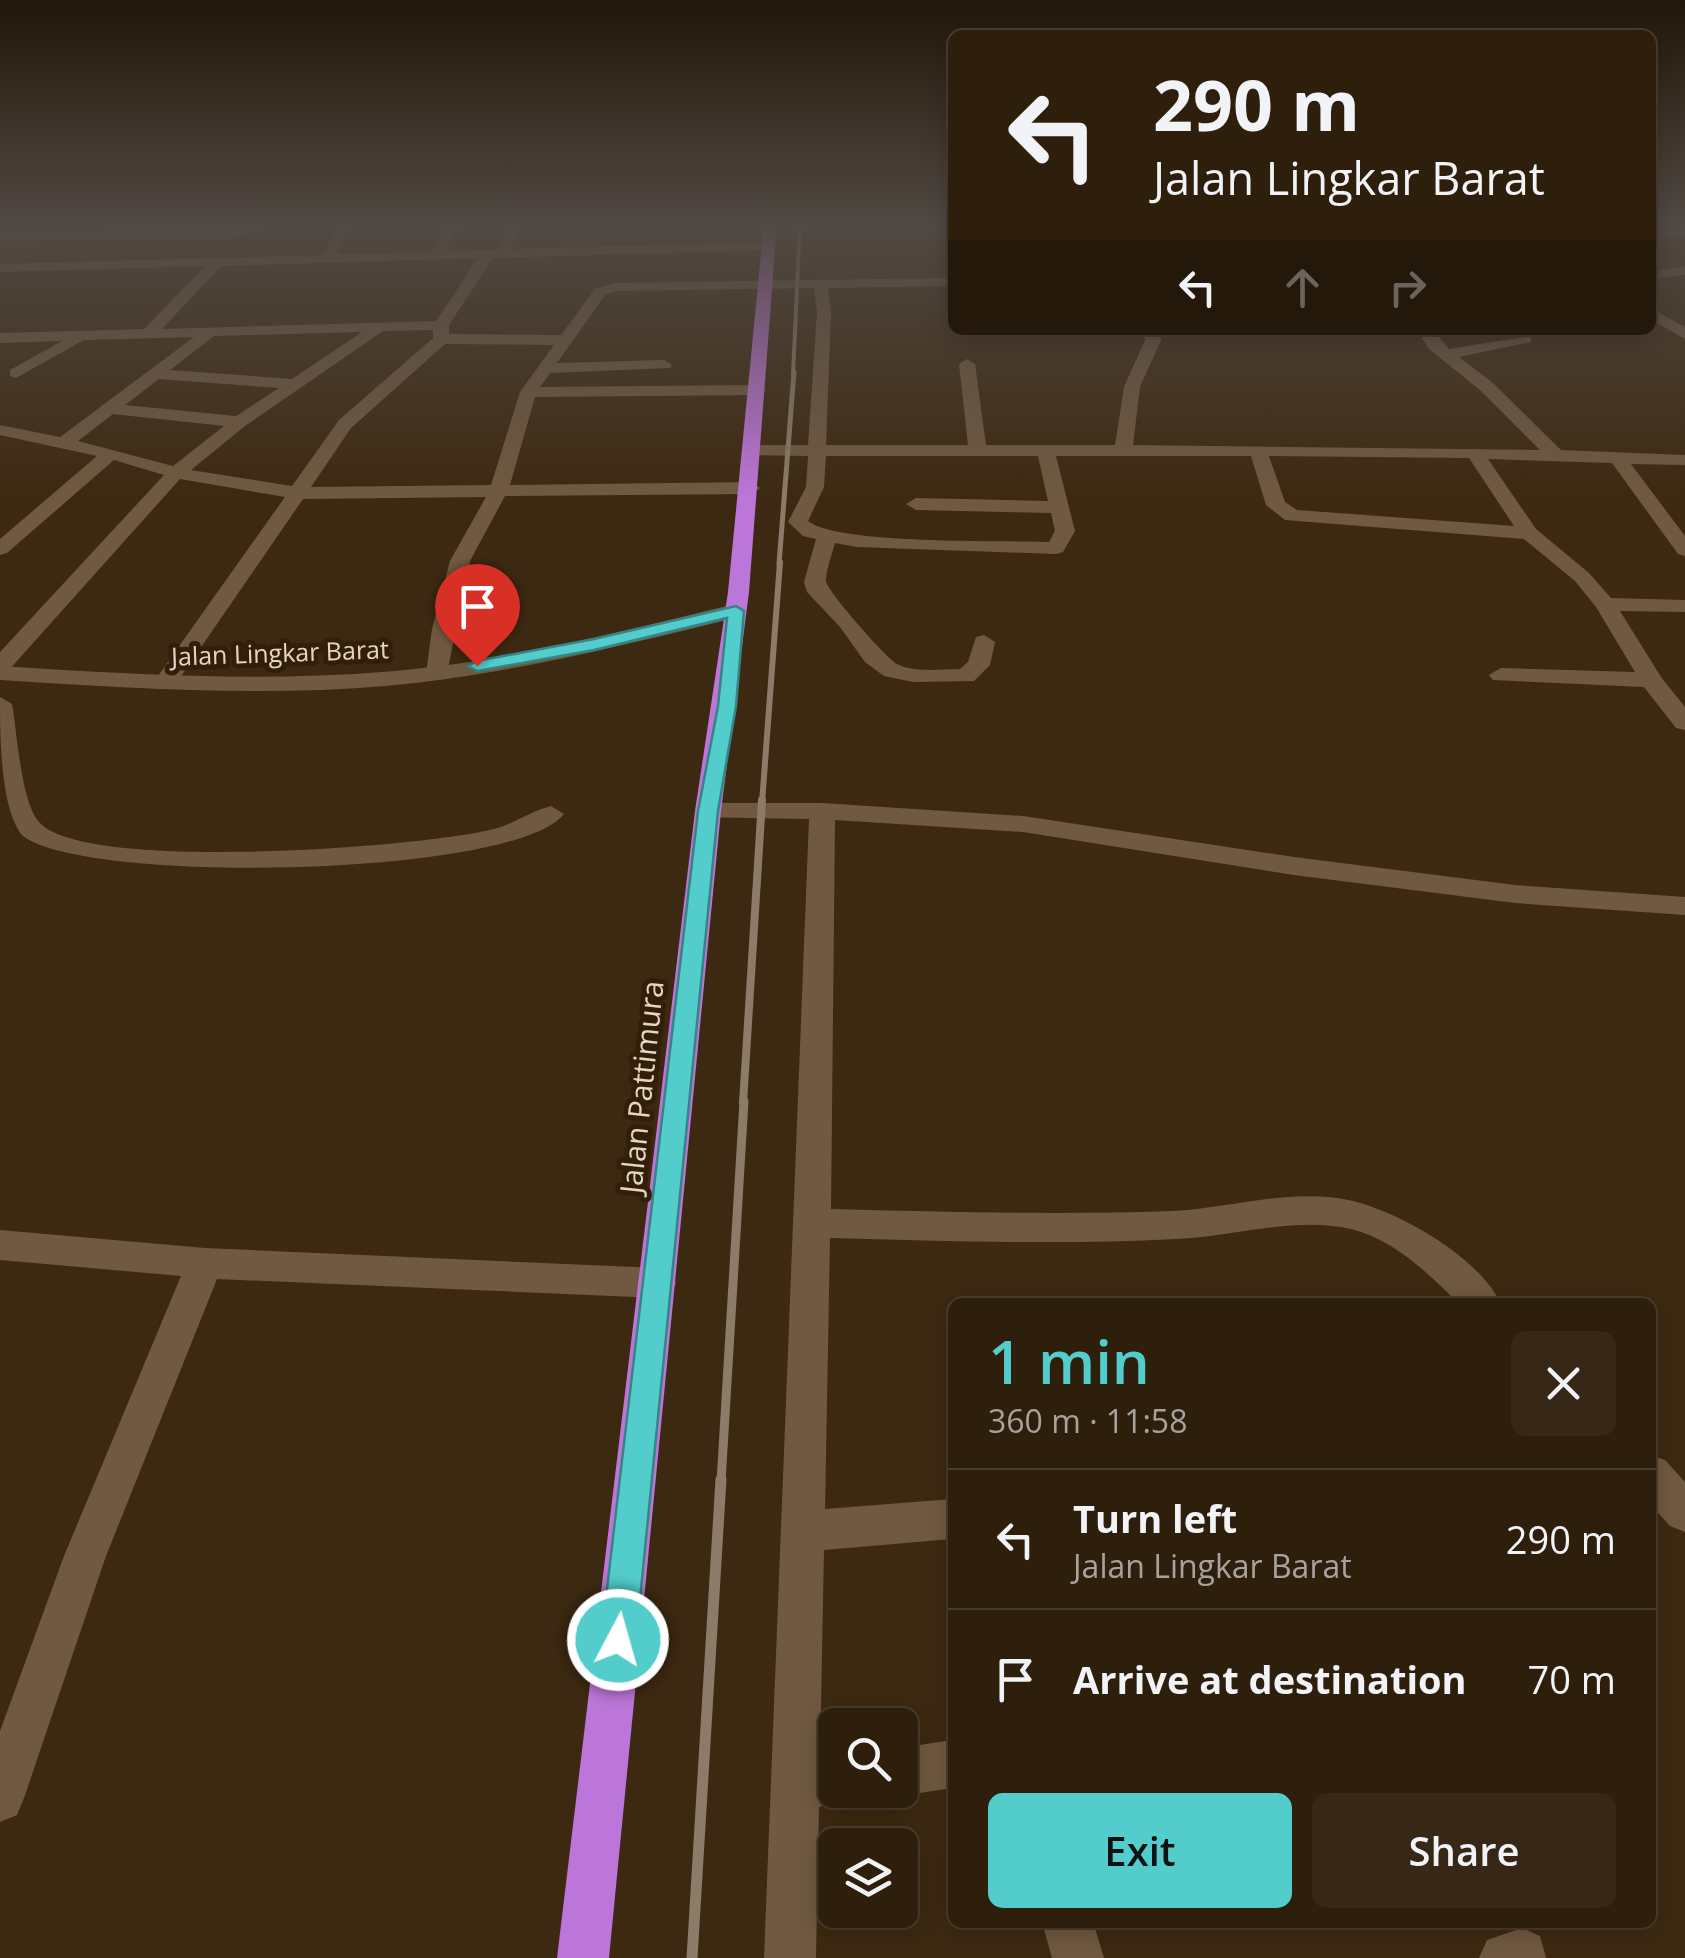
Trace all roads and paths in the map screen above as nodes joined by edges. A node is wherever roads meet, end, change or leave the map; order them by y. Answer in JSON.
{"nodes":[{"id":1,"x":167,"y":314,"type":"edge"},
{"id":2,"x":453,"y":314,"type":"edge"},
{"id":3,"x":584,"y":314,"type":"edge"},
{"id":4,"x":763,"y":314,"type":"edge"},
{"id":5,"x":824,"y":314,"type":"edge"},
{"id":6,"x":1656,"y":316,"type":"edge"},
{"id":7,"x":378,"y":328,"type":"junction"},
{"id":8,"x":280,"y":331,"type":"junction"},
{"id":9,"x":209,"y":332,"type":"junction"},
{"id":10,"x":441,"y":332,"type":"junction"},
{"id":11,"x":148,"y":334,"type":"junction"},
{"id":12,"x":1685,"y":334,"type":"edge"},
{"id":13,"x":1152,"y":335,"type":"edge"},
{"id":14,"x":84,"y":336,"type":"junction"},
{"id":15,"x":0,"y":338,"type":"edge"},
{"id":16,"x":1525,"y":339,"type":"dead end"},
{"id":17,"x":564,"y":340,"type":"junction"},
{"id":18,"x":1437,"y":346,"type":"edge"},
{"id":19,"x":252,"y":354,"type":"dead end"},
{"id":20,"x":967,"y":364,"type":"dead end"},
{"id":21,"x":664,"y":365,"type":"dead end"},
{"id":22,"x":544,"y":368,"type":"junction"},
{"id":23,"x":16,"y":372,"type":"dead end"},
{"id":24,"x":156,"y":374,"type":"junction"},
{"id":25,"x":297,"y":384,"type":"junction"},
{"id":26,"x":758,"y":390,"type":"junction"},
{"id":27,"x":528,"y":392,"type":"junction"},
{"id":28,"x":108,"y":408,"type":"junction"},
{"id":29,"x":239,"y":422,"type":"junction"},
{"id":30,"x":5,"y":436,"type":"edge"},
{"id":31,"x":65,"y":442,"type":"junction"},
{"id":32,"x":1045,"y":449,"type":"junction"},
{"id":33,"x":754,"y":450,"type":"junction"},
{"id":34,"x":818,"y":450,"type":"junction"},
{"id":35,"x":978,"y":450,"type":"junction"},
{"id":36,"x":1123,"y":450,"type":"junction"},
{"id":37,"x":1258,"y":450,"type":"junction"},
{"id":38,"x":1475,"y":452,"type":"junction"},
{"id":39,"x":111,"y":453,"type":"junction"},
{"id":40,"x":1555,"y":455,"type":"junction"},
{"id":41,"x":1618,"y":458,"type":"junction"},
{"id":42,"x":1685,"y":460,"type":"edge"},
{"id":43,"x":176,"y":473,"type":"junction"},
{"id":44,"x":750,"y":488,"type":"junction"},
{"id":45,"x":498,"y":492,"type":"junction"},
{"id":46,"x":297,"y":493,"type":"junction"},
{"id":47,"x":916,"y":504,"type":"dead end"},
{"id":48,"x":1059,"y":507,"type":"junction"},
{"id":49,"x":1529,"y":533,"type":"junction"},
{"id":50,"x":826,"y":538,"type":"junction"},
{"id":51,"x":0,"y":549,"type":"edge"},
{"id":52,"x":1685,"y":550,"type":"edge"},
{"id":53,"x":1606,"y":604,"type":"junction"},
{"id":54,"x":1685,"y":606,"type":"edge"},
{"id":55,"x":736,"y":611,"type":"junction"},
{"id":56,"x":984,"y":642,"type":"dead end"},
{"id":57,"x":0,"y":669,"type":"edge"},
{"id":58,"x":438,"y":674,"type":"junction"},
{"id":59,"x":1500,"y":675,"type":"dead end"},
{"id":60,"x":1651,"y":680,"type":"junction"},
{"id":61,"x":165,"y":683,"type":"junction"},
{"id":62,"x":0,"y":704,"type":"edge"},
{"id":63,"x":1685,"y":722,"type":"edge"},
{"id":64,"x":708,"y":811,"type":"junction"},
{"id":65,"x":822,"y":811,"type":"junction"},
{"id":66,"x":552,"y":814,"type":"dead end"},
{"id":67,"x":1685,"y":906,"type":"edge"},
{"id":68,"x":813,"y":1223,"type":"junction"},
{"id":69,"x":0,"y":1246,"type":"edge"},
{"id":70,"x":205,"y":1263,"type":"junction"},
{"id":71,"x":658,"y":1283,"type":"junction"},
{"id":72,"x":1477,"y":1298,"type":"edge"},
{"id":73,"x":1656,"y":1481,"type":"edge"},
{"id":74,"x":1685,"y":1512,"type":"edge"},
{"id":75,"x":948,"y":1519,"type":"edge"},
{"id":76,"x":804,"y":1531,"type":"junction"},
{"id":77,"x":948,"y":1765,"type":"edge"},
{"id":78,"x":918,"y":1769,"type":"edge"},
{"id":79,"x":814,"y":1784,"type":"edge"},
{"id":80,"x":0,"y":1798,"type":"edge"},
{"id":81,"x":1069,"y":1928,"type":"edge"},
{"id":82,"x":583,"y":1958,"type":"edge"},
{"id":83,"x":790,"y":1958,"type":"edge"},
{"id":84,"x":1078,"y":1958,"type":"edge"}],
"edges":[{"from":1,"to":11,"type":"street"},
{"from":2,"to":10,"type":"street"},
{"from":3,"to":17,"type":"street"},
{"from":4,"to":26,"type":"highway","name":"Jalan Pattimura"},
{"from":5,"to":34,"type":"street"},
{"from":6,"to":12,"type":"street"},
{"from":7,"to":8,"type":"street"},
{"from":7,"to":10,"type":"street"},
{"from":7,"to":25,"type":"street"},
{"from":8,"to":9,"type":"street"},
{"from":8,"to":19,"type":"street"},
{"from":9,"to":11,"type":"street"},
{"from":9,"to":24,"type":"street"},
{"from":10,"to":17,"type":"street"},
{"from":10,"to":46,"type":"street"},
{"from":11,"to":14,"type":"street"},
{"from":13,"to":36,"type":"street"},
{"from":14,"to":15,"type":"street"},
{"from":14,"to":23,"type":"street"},
{"from":16,"to":18,"type":"street"},
{"from":17,"to":22,"type":"street"},
{"from":18,"to":40,"type":"street"},
{"from":20,"to":35,"type":"street"},
{"from":21,"to":22,"type":"street"},
{"from":22,"to":27,"type":"street"},
{"from":24,"to":25,"type":"street"},
{"from":24,"to":28,"type":"street"},
{"from":25,"to":29,"type":"street"},
{"from":26,"to":27,"type":"street"},
{"from":26,"to":33,"type":"highway","name":"Jalan Pattimura"},
{"from":27,"to":45,"type":"street"},
{"from":28,"to":29,"type":"street"},
{"from":28,"to":31,"type":"street"},
{"from":29,"to":43,"type":"street"},
{"from":30,"to":31,"type":"street"},
{"from":31,"to":39,"type":"street"},
{"from":32,"to":35,"type":"street"},
{"from":32,"to":36,"type":"street"},
{"from":32,"to":48,"type":"street"},
{"from":33,"to":34,"type":"street"},
{"from":33,"to":44,"type":"highway","name":"Jalan Pattimura"},
{"from":34,"to":35,"type":"street"},
{"from":34,"to":50,"type":"street"},
{"from":36,"to":37,"type":"street"},
{"from":37,"to":38,"type":"street"},
{"from":37,"to":49,"type":"street"},
{"from":38,"to":40,"type":"street"},
{"from":38,"to":49,"type":"street"},
{"from":39,"to":43,"type":"street"},
{"from":39,"to":51,"type":"street"},
{"from":40,"to":41,"type":"street"},
{"from":41,"to":42,"type":"street"},
{"from":41,"to":52,"type":"street"},
{"from":43,"to":46,"type":"street"},
{"from":43,"to":57,"type":"street"},
{"from":44,"to":45,"type":"street"},
{"from":44,"to":55,"type":"highway","name":"Jalan Pattimura"},
{"from":45,"to":46,"type":"street"},
{"from":45,"to":58,"type":"street"},
{"from":46,"to":61,"type":"street"},
{"from":47,"to":48,"type":"street"},
{"from":48,"to":50,"type":"street"},
{"from":49,"to":53,"type":"street"},
{"from":50,"to":56,"type":"street"},
{"from":53,"to":54,"type":"street"},
{"from":53,"to":60,"type":"street"},
{"from":55,"to":58,"type":"street","name":"Jalan Lingkar Barat"},
{"from":55,"to":64,"type":"highway","name":"Jalan Pattimura"},
{"from":57,"to":61,"type":"street","name":"Jalan Lingkar Barat"},
{"from":58,"to":61,"type":"street","name":"Jalan Lingkar Barat"},
{"from":59,"to":60,"type":"street"},
{"from":60,"to":63,"type":"street"},
{"from":62,"to":66,"type":"street"},
{"from":64,"to":65,"type":"street"},
{"from":64,"to":71,"type":"highway","name":"Jalan Pattimura"},
{"from":65,"to":67,"type":"street"},
{"from":65,"to":68,"type":"street"},
{"from":68,"to":72,"type":"street"},
{"from":68,"to":76,"type":"street"},
{"from":69,"to":70,"type":"street"},
{"from":70,"to":71,"type":"street"},
{"from":70,"to":80,"type":"street"},
{"from":71,"to":82,"type":"highway","name":"Jalan Pattimura"},
{"from":73,"to":74,"type":"street"},
{"from":75,"to":76,"type":"street"},
{"from":76,"to":79,"type":"street"},
{"from":77,"to":78,"type":"street"},
{"from":79,"to":83,"type":"street"},
{"from":81,"to":84,"type":"street"}]}
